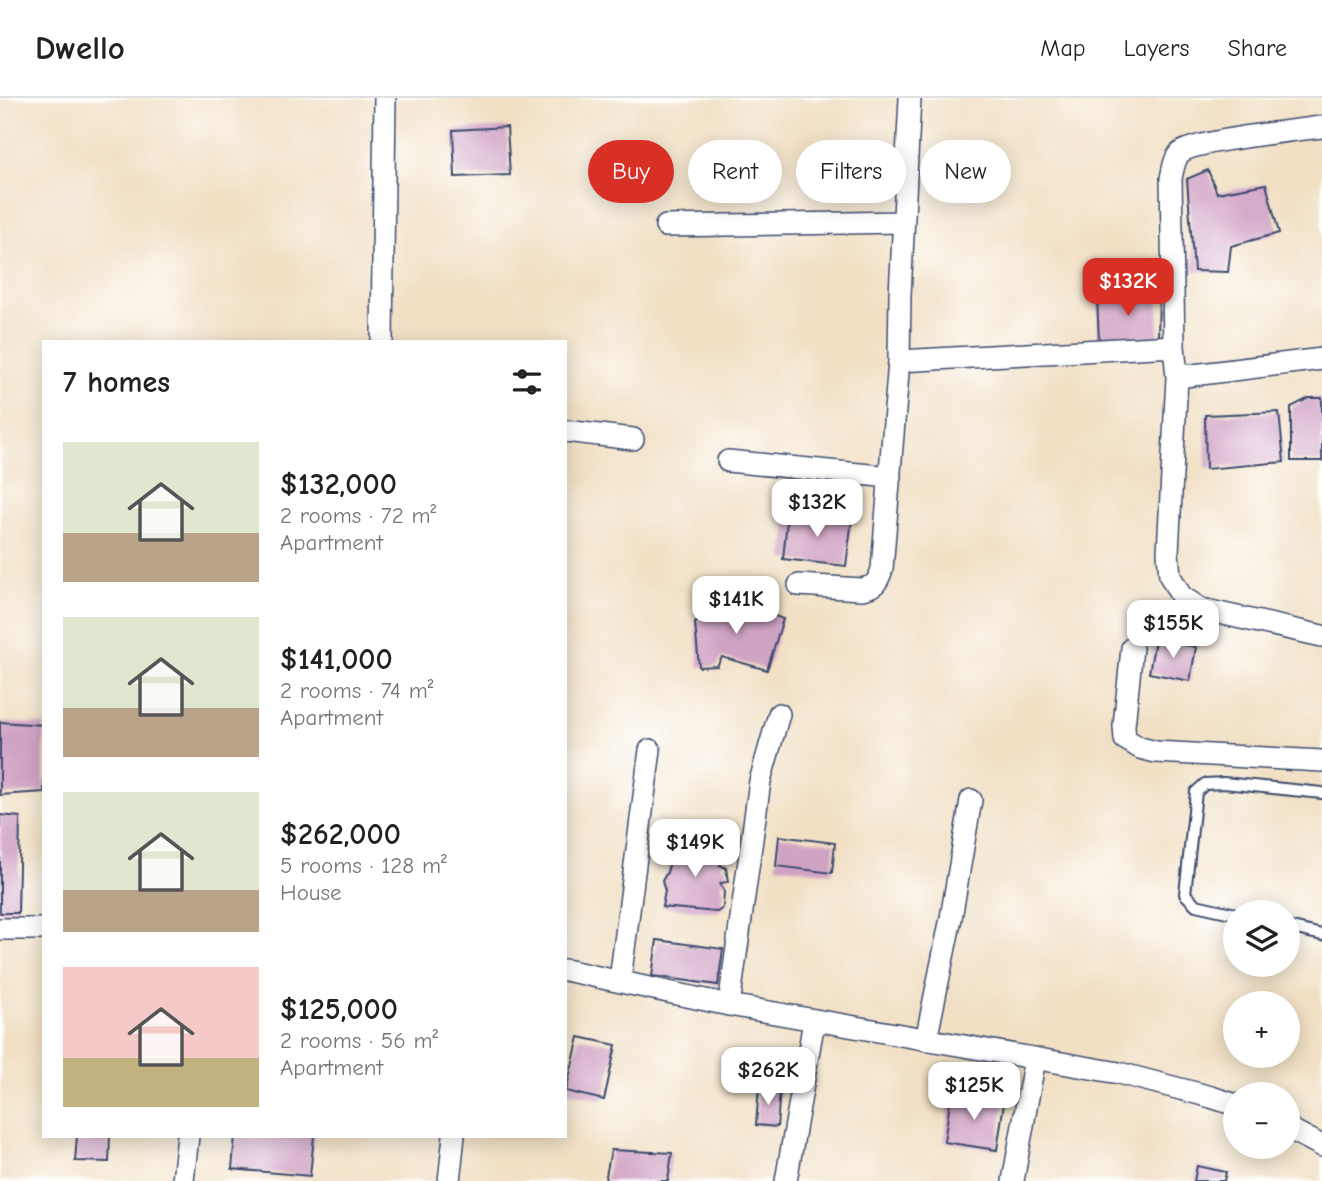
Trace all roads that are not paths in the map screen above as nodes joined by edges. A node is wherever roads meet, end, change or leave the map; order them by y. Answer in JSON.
{"nodes":[{"id":1,"x":385,"y":98,"type":"edge"},
{"id":2,"x":910,"y":98,"type":"edge"},
{"id":3,"x":1322,"y":127,"type":"edge"},
{"id":4,"x":904,"y":222,"type":"junction"},
{"id":5,"x":666,"y":226,"type":"dead end"},
{"id":6,"x":382,"y":340,"type":"edge"},
{"id":7,"x":1174,"y":346,"type":"junction"},
{"id":8,"x":1322,"y":359,"type":"edge"},
{"id":9,"x":899,"y":361,"type":"junction"},
{"id":10,"x":1177,"y":377,"type":"junction"},
{"id":11,"x":567,"y":431,"type":"edge"},
{"id":12,"x":634,"y":439,"type":"dead end"},
{"id":13,"x":728,"y":461,"type":"dead end"},
{"id":14,"x":890,"y":477,"type":"junction"},
{"id":15,"x":799,"y":585,"type":"dead end"},
{"id":16,"x":1322,"y":636,"type":"edge"},
{"id":17,"x":1132,"y":648,"type":"dead end"},
{"id":18,"x":779,"y":714,"type":"dead end"},
{"id":19,"x":650,"y":750,"type":"dead end"},
{"id":20,"x":1322,"y":761,"type":"edge"},
{"id":21,"x":1322,"y":793,"type":"edge"},
{"id":22,"x":971,"y":800,"type":"dead end"},
{"id":23,"x":1223,"y":911,"type":"edge"},
{"id":24,"x":0,"y":929,"type":"edge"},
{"id":25,"x":42,"y":929,"type":"edge"},
{"id":26,"x":1300,"y":930,"type":"edge"},
{"id":27,"x":1322,"y":935,"type":"edge"},
{"id":28,"x":567,"y":970,"type":"edge"},
{"id":29,"x":620,"y":979,"type":"junction"},
{"id":30,"x":729,"y":1005,"type":"junction"},
{"id":31,"x":814,"y":1021,"type":"junction"},
{"id":32,"x":926,"y":1040,"type":"junction"},
{"id":33,"x":1035,"y":1058,"type":"junction"},
{"id":34,"x":1223,"y":1101,"type":"edge"},
{"id":35,"x":1300,"y":1134,"type":"edge"},
{"id":36,"x":188,"y":1138,"type":"edge"},
{"id":37,"x":454,"y":1138,"type":"edge"},
{"id":38,"x":1322,"y":1146,"type":"edge"},
{"id":39,"x":183,"y":1181,"type":"edge"},
{"id":40,"x":449,"y":1181,"type":"edge"},
{"id":41,"x":786,"y":1181,"type":"edge"},
{"id":42,"x":1013,"y":1181,"type":"edge"}],
"edges":[{"from":1,"to":6,"type":"street"},
{"from":2,"to":4,"type":"street"},
{"from":3,"to":7,"type":"street"},
{"from":4,"to":5,"type":"street"},
{"from":4,"to":9,"type":"street"},
{"from":7,"to":9,"type":"street"},
{"from":7,"to":10,"type":"street"},
{"from":8,"to":10,"type":"street"},
{"from":9,"to":14,"type":"street"},
{"from":10,"to":16,"type":"street"},
{"from":11,"to":12,"type":"street"},
{"from":13,"to":14,"type":"street"},
{"from":14,"to":15,"type":"street"},
{"from":17,"to":20,"type":"street"},
{"from":18,"to":30,"type":"street"},
{"from":19,"to":29,"type":"street"},
{"from":21,"to":23,"type":"lane"},
{"from":22,"to":32,"type":"street"},
{"from":24,"to":25,"type":"street"},
{"from":26,"to":27,"type":"lane"},
{"from":28,"to":29,"type":"street"},
{"from":29,"to":30,"type":"street"},
{"from":30,"to":31,"type":"street"},
{"from":31,"to":32,"type":"street"},
{"from":31,"to":41,"type":"street"},
{"from":32,"to":33,"type":"street"},
{"from":33,"to":34,"type":"street"},
{"from":33,"to":42,"type":"street"},
{"from":35,"to":38,"type":"street"},
{"from":36,"to":39,"type":"street"},
{"from":37,"to":40,"type":"street"}]}
